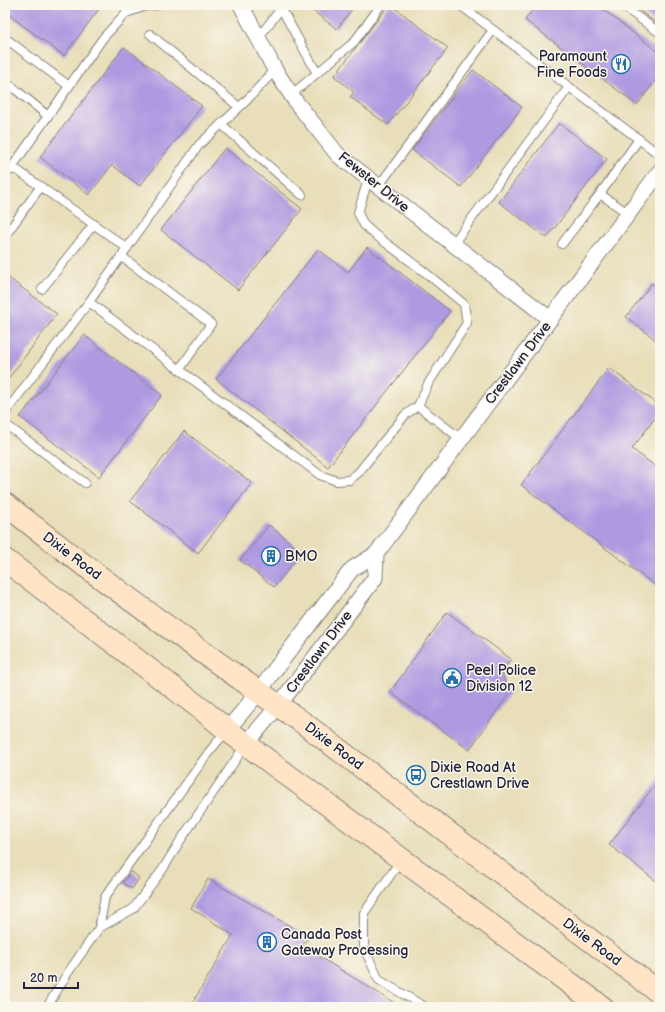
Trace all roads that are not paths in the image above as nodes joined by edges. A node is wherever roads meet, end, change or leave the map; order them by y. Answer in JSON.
{"nodes":[{"id":1,"x":157,"y":5,"type":"edge"},
{"id":2,"x":242,"y":5,"type":"edge"},
{"id":3,"x":381,"y":5,"type":"edge"},
{"id":4,"x":460,"y":5,"type":"edge"},
{"id":5,"x":622,"y":5,"type":"edge"},
{"id":6,"x":283,"y":7,"type":"edge"},
{"id":7,"x":493,"y":30,"type":"junction"},
{"id":8,"x":660,"y":33,"type":"edge"},
{"id":9,"x":150,"y":34,"type":"dead end"},
{"id":10,"x":5,"y":38,"type":"edge"},
{"id":11,"x":258,"y":38,"type":"junction"},
{"id":12,"x":275,"y":70,"type":"junction"},
{"id":13,"x":317,"y":73,"type":"junction"},
{"id":14,"x":5,"y":82,"type":"edge"},
{"id":15,"x":69,"y":86,"type":"junction"},
{"id":16,"x":569,"y":87,"type":"junction"},
{"id":17,"x":291,"y":95,"type":"junction"},
{"id":18,"x":240,"y":107,"type":"junction"},
{"id":19,"x":48,"y":116,"type":"junction"},
{"id":20,"x":221,"y":124,"type":"junction"},
{"id":21,"x":639,"y":139,"type":"junction"},
{"id":22,"x":660,"y":155,"type":"edge"},
{"id":23,"x":660,"y":171,"type":"edge"},
{"id":24,"x":8,"y":173,"type":"edge"},
{"id":25,"x":373,"y":183,"type":"junction"},
{"id":26,"x":41,"y":186,"type":"junction"},
{"id":27,"x":600,"y":194,"type":"junction"},
{"id":28,"x":302,"y":195,"type":"dead end"},
{"id":29,"x":629,"y":214,"type":"junction"},
{"id":30,"x":94,"y":224,"type":"junction"},
{"id":31,"x":5,"y":236,"type":"edge"},
{"id":32,"x":453,"y":244,"type":"junction"},
{"id":33,"x":562,"y":244,"type":"dead end"},
{"id":34,"x":127,"y":248,"type":"junction"},
{"id":35,"x":121,"y":256,"type":"junction"},
{"id":36,"x":42,"y":290,"type":"dead end"},
{"id":37,"x":89,"y":302,"type":"junction"},
{"id":38,"x":550,"y":319,"type":"junction"},
{"id":39,"x":180,"y":369,"type":"junction"},
{"id":40,"x":418,"y":406,"type":"junction"},
{"id":41,"x":5,"y":413,"type":"edge"},
{"id":42,"x":5,"y":424,"type":"edge"},
{"id":43,"x":461,"y":439,"type":"junction"},
{"id":44,"x":85,"y":483,"type":"dead end"},
{"id":45,"x":5,"y":504,"type":"edge"},
{"id":46,"x":376,"y":554,"type":"junction"},
{"id":47,"x":5,"y":560,"type":"edge"},
{"id":48,"x":259,"y":692,"type":"junction"},
{"id":49,"x":278,"y":706,"type":"junction"},
{"id":50,"x":227,"y":730,"type":"junction"},
{"id":51,"x":246,"y":744,"type":"junction"},
{"id":52,"x":401,"y":860,"type":"junction"},
{"id":53,"x":99,"y":928,"type":"junction"},
{"id":54,"x":660,"y":993,"type":"edge"},
{"id":55,"x":47,"y":1007,"type":"edge"},
{"id":56,"x":425,"y":1007,"type":"edge"},
{"id":57,"x":602,"y":1007,"type":"edge"}],
"edges":[{"from":1,"to":15,"type":"lane"},
{"from":2,"to":11,"type":"street","name":"Fewster Drive"},
{"from":3,"to":13,"type":"lane"},
{"from":4,"to":7,"type":"lane"},
{"from":5,"to":8,"type":"lane"},
{"from":6,"to":11,"type":"lane"},
{"from":6,"to":13,"type":"lane"},
{"from":7,"to":16,"type":"lane"},
{"from":7,"to":25,"type":"lane"},
{"from":9,"to":18,"type":"lane"},
{"from":10,"to":15,"type":"lane"},
{"from":11,"to":12,"type":"street","name":"Fewster Drive"},
{"from":12,"to":17,"type":"street","name":"Fewster Drive"},
{"from":12,"to":18,"type":"lane"},
{"from":13,"to":17,"type":"lane"},
{"from":14,"to":19,"type":"lane"},
{"from":15,"to":19,"type":"lane"},
{"from":16,"to":21,"type":"lane"},
{"from":16,"to":32,"type":"lane"},
{"from":17,"to":25,"type":"street","name":"Fewster Drive"},
{"from":18,"to":20,"type":"lane"},
{"from":19,"to":24,"type":"lane"},
{"from":20,"to":28,"type":"lane"},
{"from":20,"to":34,"type":"lane"},
{"from":21,"to":22,"type":"lane"},
{"from":21,"to":27,"type":"lane"},
{"from":23,"to":29,"type":"street","name":"Crestlawn Drive"},
{"from":24,"to":26,"type":"lane"},
{"from":25,"to":32,"type":"street","name":"Fewster Drive"},
{"from":25,"to":40,"type":"lane"},
{"from":26,"to":30,"type":"lane"},
{"from":26,"to":31,"type":"lane"},
{"from":27,"to":29,"type":"lane"},
{"from":27,"to":33,"type":"lane"},
{"from":29,"to":38,"type":"street","name":"Crestlawn Drive"},
{"from":30,"to":34,"type":"lane"},
{"from":30,"to":36,"type":"lane"},
{"from":32,"to":38,"type":"street","name":"Fewster Drive"},
{"from":34,"to":35,"type":"lane"},
{"from":35,"to":37,"type":"lane"},
{"from":35,"to":39,"type":"lane"},
{"from":37,"to":39,"type":"lane"},
{"from":37,"to":41,"type":"lane"},
{"from":38,"to":43,"type":"street","name":"Crestlawn Drive"},
{"from":39,"to":40,"type":"lane"},
{"from":40,"to":43,"type":"lane"},
{"from":42,"to":44,"type":"lane"},
{"from":43,"to":46,"type":"street","name":"Crestlawn Drive"},
{"from":45,"to":48,"type":"main road","name":"Dixie Road"},
{"from":46,"to":48,"type":"street","name":"Crestlawn Drive"},
{"from":46,"to":49,"type":"street","name":"Crestlawn Drive"},
{"from":47,"to":50,"type":"main road"},
{"from":48,"to":49,"type":"main road","name":"Dixie Road"},
{"from":48,"to":50,"type":"street","name":"Crestlawn Drive"},
{"from":49,"to":51,"type":"street","name":"Crestlawn Drive"},
{"from":49,"to":54,"type":"main road","name":"Dixie Road"},
{"from":50,"to":51,"type":"main road"},
{"from":50,"to":53,"type":"lane"},
{"from":51,"to":52,"type":"main road"},
{"from":51,"to":53,"type":"lane"},
{"from":52,"to":56,"type":"lane"},
{"from":52,"to":57,"type":"main road"},
{"from":53,"to":55,"type":"lane"}]}
